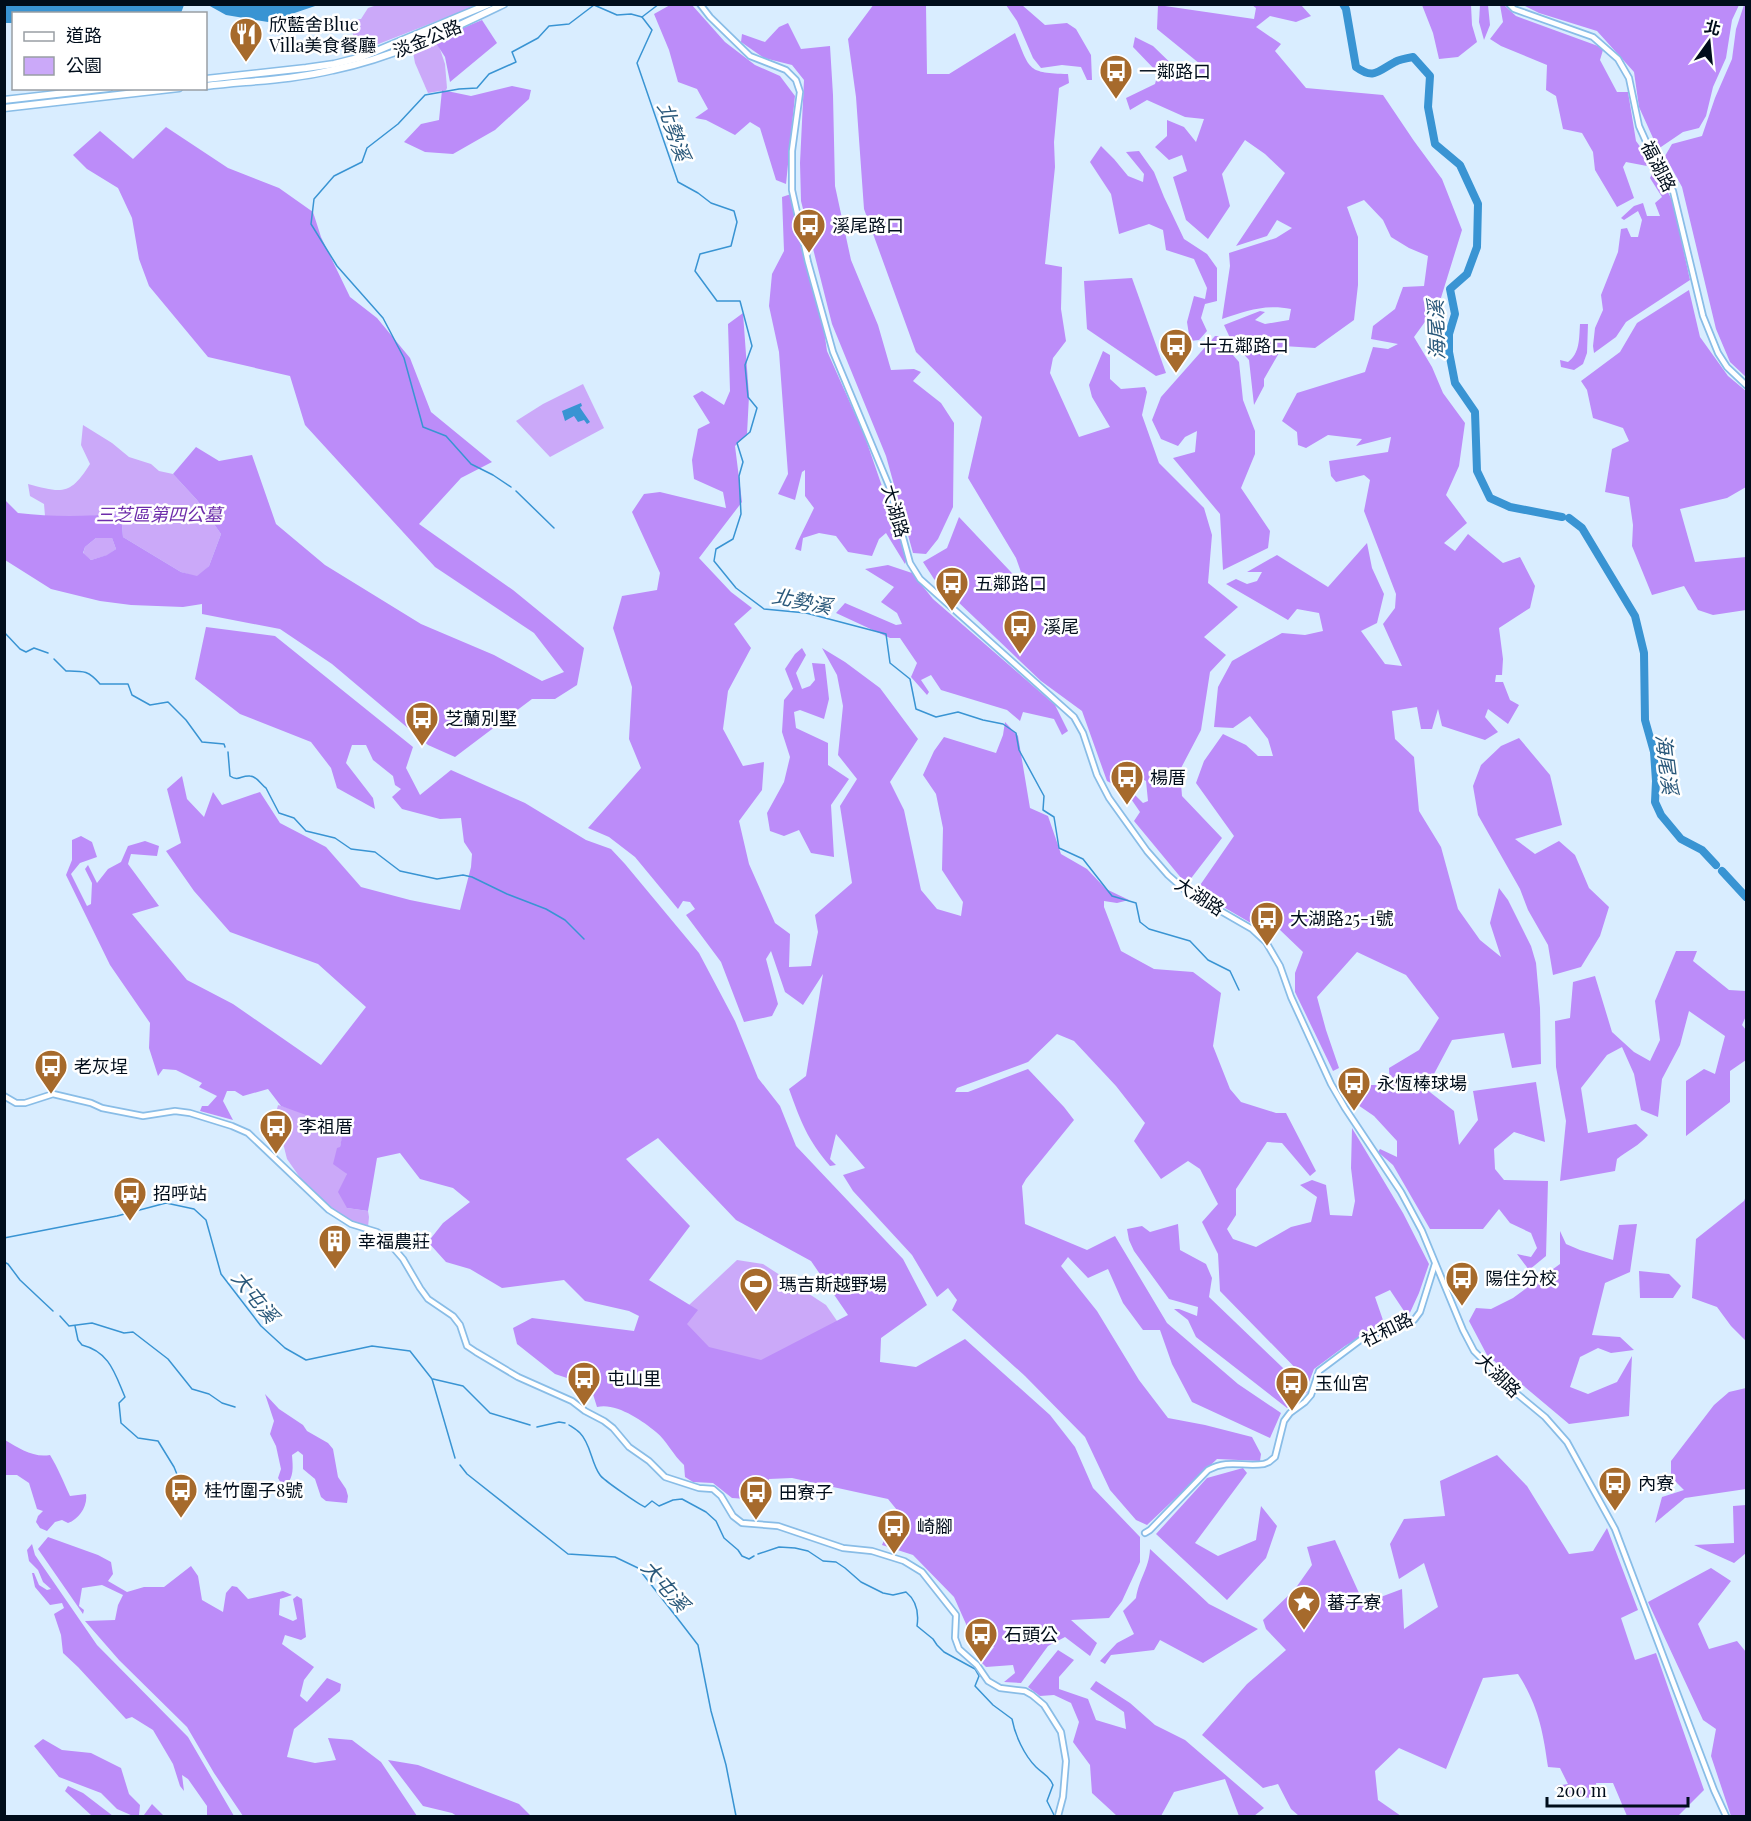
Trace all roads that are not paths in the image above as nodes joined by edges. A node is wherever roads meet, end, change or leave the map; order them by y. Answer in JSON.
{"nodes":[{"id":1,"x":489,"y":4,"type":"edge"},
{"id":2,"x":504,"y":4,"type":"edge"},
{"id":3,"x":700,"y":4,"type":"edge"},
{"id":4,"x":1509,"y":4,"type":"edge"},
{"id":5,"x":207,"y":79,"type":"edge"},
{"id":6,"x":207,"y":86,"type":"edge"},
{"id":7,"x":92,"y":90,"type":"edge"},
{"id":8,"x":162,"y":90,"type":"edge"},
{"id":9,"x":4,"y":100,"type":"edge"},
{"id":10,"x":4,"y":108,"type":"edge"},
{"id":11,"x":1746,"y":385,"type":"edge"},
{"id":12,"x":4,"y":1096,"type":"edge"},
{"id":13,"x":1435,"y":1263,"type":"junction"},
{"id":14,"x":1145,"y":1533,"type":"dead end"},
{"id":15,"x":1058,"y":1816,"type":"edge"},
{"id":16,"x":1726,"y":1816,"type":"edge"}],
"edges":[{"from":1,"to":5,"type":"main road","name":"淡金公路"},
{"from":2,"to":6,"type":"main road","name":"淡金公路"},
{"from":3,"to":13,"type":"street","name":"大湖路"},
{"from":4,"to":11,"type":"street","name":"福湖路"},
{"from":7,"to":9,"type":"main road"},
{"from":8,"to":10,"type":"main road"},
{"from":12,"to":15,"type":"street"},
{"from":13,"to":14,"type":"street","name":"社和路"},
{"from":13,"to":16,"type":"street","name":"大湖路"}]}
